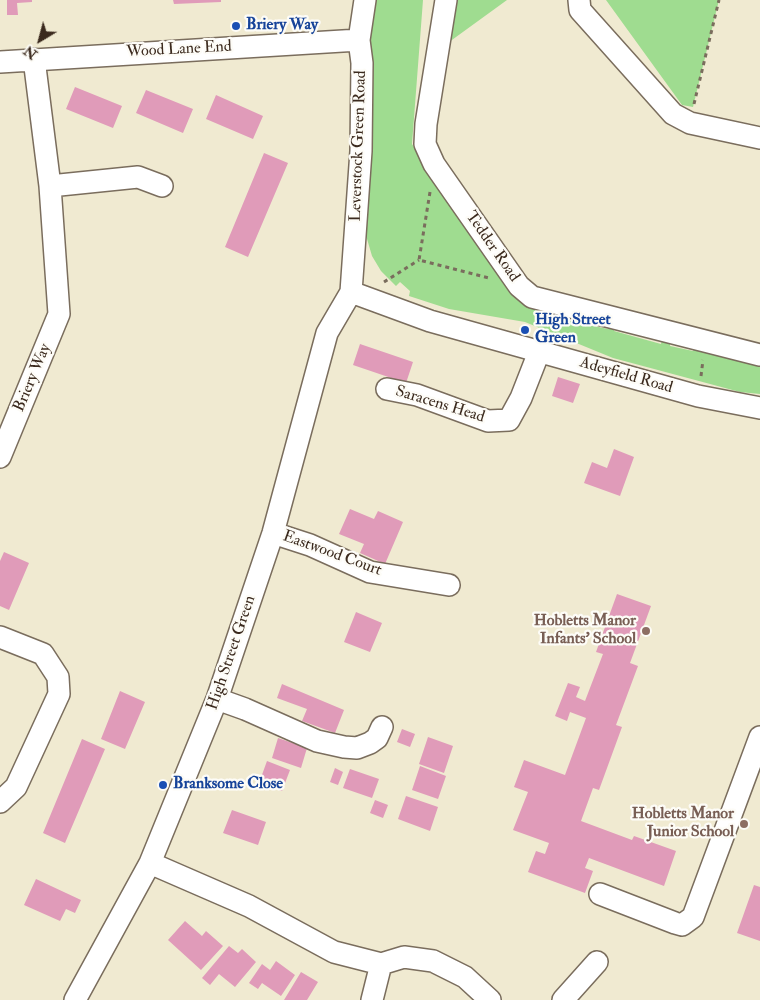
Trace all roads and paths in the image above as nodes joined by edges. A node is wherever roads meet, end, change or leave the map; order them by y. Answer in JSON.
{"nodes":[{"id":1,"x":366,"y":0,"type":"edge"},
{"id":2,"x":446,"y":0,"type":"edge"},
{"id":3,"x":579,"y":0,"type":"edge"},
{"id":4,"x":719,"y":0,"type":"edge"},
{"id":5,"x":359,"y":40,"type":"junction"},
{"id":6,"x":34,"y":59,"type":"junction"},
{"id":7,"x":0,"y":62,"type":"edge"},
{"id":8,"x":690,"y":123,"type":"junction"},
{"id":9,"x":760,"y":138,"type":"edge"},
{"id":10,"x":434,"y":164,"type":"junction"},
{"id":11,"x":50,"y":186,"type":"junction"},
{"id":12,"x":162,"y":186,"type":"dead end"},
{"id":13,"x":419,"y":260,"type":"junction"},
{"id":14,"x":382,"y":283,"type":"dead end"},
{"id":15,"x":519,"y":286,"type":"junction"},
{"id":16,"x":351,"y":292,"type":"junction"},
{"id":17,"x":539,"y":352,"type":"junction"},
{"id":18,"x":760,"y":355,"type":"edge"},
{"id":19,"x":387,"y":389,"type":"dead end"},
{"id":20,"x":760,"y":408,"type":"edge"},
{"id":21,"x":0,"y":457,"type":"edge"},
{"id":22,"x":273,"y":533,"type":"junction"},
{"id":23,"x":449,"y":585,"type":"dead end"},
{"id":24,"x":0,"y":637,"type":"edge"},
{"id":25,"x":217,"y":699,"type":"junction"},
{"id":26,"x":382,"y":727,"type":"dead end"},
{"id":27,"x":760,"y":737,"type":"edge"},
{"id":28,"x":0,"y":802,"type":"edge"},
{"id":29,"x":150,"y":863,"type":"junction"},
{"id":30,"x":600,"y":894,"type":"dead end"},
{"id":31,"x":597,"y":962,"type":"dead end"},
{"id":32,"x":381,"y":964,"type":"junction"},
{"id":33,"x":75,"y":1000,"type":"edge"},
{"id":34,"x":372,"y":1000,"type":"edge"},
{"id":35,"x":490,"y":1000,"type":"edge"},
{"id":36,"x":564,"y":1000,"type":"edge"}],
"edges":[{"from":1,"to":5,"type":"street","name":"Leverstock Green Road"},
{"from":2,"to":10,"type":"street","name":"Tedder Road"},
{"from":3,"to":8,"type":"street"},
{"from":4,"to":8,"type":"path"},
{"from":5,"to":6,"type":"street","name":"Wood Lane End"},
{"from":5,"to":16,"type":"street","name":"Leverstock Green Road"},
{"from":6,"to":7,"type":"street","name":"Wood Lane End"},
{"from":6,"to":11,"type":"street","name":"Briery Way"},
{"from":8,"to":9,"type":"street"},
{"from":10,"to":13,"type":"path"},
{"from":10,"to":15,"type":"street","name":"Tedder Road"},
{"from":11,"to":12,"type":"street"},
{"from":11,"to":21,"type":"street","name":"Briery Way"},
{"from":13,"to":14,"type":"path"},
{"from":13,"to":15,"type":"path"},
{"from":15,"to":18,"type":"street","name":"Tedder Road"},
{"from":16,"to":17,"type":"street","name":"Adeyfield Road"},
{"from":16,"to":22,"type":"street","name":"High Street Green"},
{"from":17,"to":19,"type":"street","name":"Saracens Head"},
{"from":17,"to":20,"type":"street","name":"Adeyfield Road"},
{"from":22,"to":23,"type":"street","name":"Eastwood Court"},
{"from":22,"to":25,"type":"street","name":"High Street Green"},
{"from":24,"to":28,"type":"street"},
{"from":25,"to":26,"type":"street"},
{"from":25,"to":29,"type":"street","name":"High Street Green"},
{"from":27,"to":30,"type":"street"},
{"from":29,"to":32,"type":"street"},
{"from":29,"to":33,"type":"street","name":"High Street Green"},
{"from":31,"to":36,"type":"street"},
{"from":32,"to":34,"type":"street"},
{"from":32,"to":35,"type":"street"}]}
